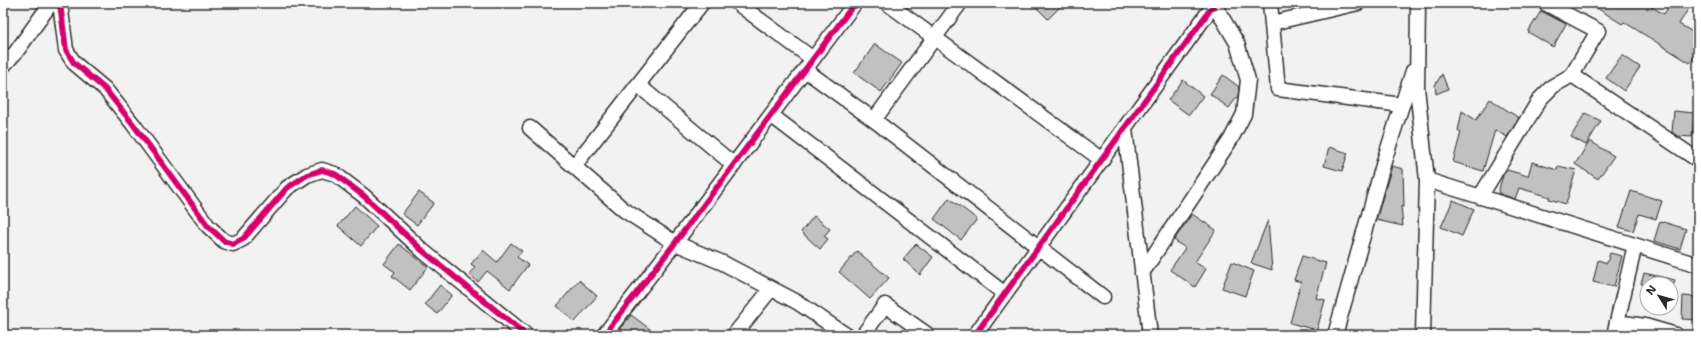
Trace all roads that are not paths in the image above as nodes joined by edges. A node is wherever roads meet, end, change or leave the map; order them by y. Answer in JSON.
{"nodes":[{"id":1,"x":51,"y":3,"type":"edge"},
{"id":2,"x":60,"y":3,"type":"edge"},
{"id":3,"x":702,"y":3,"type":"edge"},
{"id":4,"x":737,"y":3,"type":"edge"},
{"id":5,"x":855,"y":3,"type":"edge"},
{"id":6,"x":887,"y":3,"type":"edge"},
{"id":7,"x":960,"y":3,"type":"edge"},
{"id":8,"x":1214,"y":3,"type":"edge"},
{"id":9,"x":1270,"y":3,"type":"edge"},
{"id":10,"x":1358,"y":3,"type":"edge"},
{"id":11,"x":1418,"y":3,"type":"edge"},
{"id":12,"x":1545,"y":3,"type":"edge"},
{"id":13,"x":1272,"y":23,"type":"junction"},
{"id":14,"x":935,"y":38,"type":"junction"},
{"id":15,"x":1417,"y":55,"type":"junction"},
{"id":16,"x":809,"y":65,"type":"junction"},
{"id":17,"x":3,"y":66,"type":"edge"},
{"id":18,"x":1572,"y":75,"type":"junction"},
{"id":19,"x":638,"y":85,"type":"junction"},
{"id":20,"x":1402,"y":105,"type":"junction"},
{"id":21,"x":771,"y":115,"type":"junction"},
{"id":22,"x":874,"y":120,"type":"junction"},
{"id":23,"x":530,"y":128,"type":"dead end"},
{"id":24,"x":1125,"y":129,"type":"junction"},
{"id":25,"x":1102,"y":160,"type":"junction"},
{"id":26,"x":1698,"y":160,"type":"edge"},
{"id":27,"x":734,"y":165,"type":"junction"},
{"id":28,"x":574,"y":166,"type":"junction"},
{"id":29,"x":1427,"y":180,"type":"junction"},
{"id":30,"x":1480,"y":196,"type":"junction"},
{"id":31,"x":675,"y":243,"type":"junction"},
{"id":32,"x":1635,"y":245,"type":"junction"},
{"id":33,"x":1038,"y":248,"type":"junction"},
{"id":34,"x":1698,"y":265,"type":"edge"},
{"id":35,"x":1142,"y":273,"type":"junction"},
{"id":36,"x":771,"y":289,"type":"junction"},
{"id":37,"x":1005,"y":294,"type":"junction"},
{"id":38,"x":1103,"y":297,"type":"dead end"},
{"id":39,"x":1615,"y":329,"type":"edge"},
{"id":40,"x":526,"y":335,"type":"edge"},
{"id":41,"x":604,"y":335,"type":"edge"},
{"id":42,"x":734,"y":335,"type":"edge"},
{"id":43,"x":846,"y":335,"type":"edge"},
{"id":44,"x":863,"y":335,"type":"edge"},
{"id":45,"x":928,"y":335,"type":"edge"},
{"id":46,"x":975,"y":335,"type":"edge"},
{"id":47,"x":1150,"y":335,"type":"edge"},
{"id":48,"x":1335,"y":335,"type":"edge"},
{"id":49,"x":1423,"y":335,"type":"edge"},
{"id":50,"x":1676,"y":335,"type":"edge"}],
"edges":[{"from":1,"to":17,"type":"street"},
{"from":2,"to":40,"type":"street"},
{"from":3,"to":19,"type":"street"},
{"from":4,"to":16,"type":"street"},
{"from":5,"to":16,"type":"street"},
{"from":6,"to":14,"type":"street"},
{"from":7,"to":14,"type":"street"},
{"from":8,"to":24,"type":"street"},
{"from":8,"to":35,"type":"street"},
{"from":9,"to":13,"type":"street"},
{"from":10,"to":13,"type":"street"},
{"from":11,"to":15,"type":"street"},
{"from":12,"to":18,"type":"street"},
{"from":13,"to":20,"type":"street"},
{"from":14,"to":22,"type":"street"},
{"from":14,"to":25,"type":"street"},
{"from":15,"to":20,"type":"street"},
{"from":15,"to":29,"type":"street"},
{"from":16,"to":21,"type":"street"},
{"from":16,"to":22,"type":"street"},
{"from":18,"to":26,"type":"street"},
{"from":18,"to":30,"type":"street"},
{"from":19,"to":27,"type":"street"},
{"from":19,"to":28,"type":"street"},
{"from":20,"to":48,"type":"street"},
{"from":21,"to":27,"type":"street"},
{"from":21,"to":37,"type":"street"},
{"from":22,"to":33,"type":"street"},
{"from":23,"to":28,"type":"street"},
{"from":24,"to":25,"type":"street"},
{"from":24,"to":35,"type":"street"},
{"from":25,"to":33,"type":"street"},
{"from":27,"to":31,"type":"street"},
{"from":28,"to":31,"type":"street"},
{"from":29,"to":30,"type":"street"},
{"from":29,"to":49,"type":"street"},
{"from":30,"to":32,"type":"street"},
{"from":31,"to":36,"type":"street"},
{"from":31,"to":41,"type":"street"},
{"from":32,"to":34,"type":"street"},
{"from":32,"to":39,"type":"street"},
{"from":33,"to":37,"type":"street"},
{"from":33,"to":38,"type":"street"},
{"from":35,"to":47,"type":"street"},
{"from":36,"to":42,"type":"street"},
{"from":36,"to":43,"type":"street"},
{"from":37,"to":46,"type":"street"},
{"from":39,"to":50,"type":"street"},
{"from":44,"to":45,"type":"street"}]}
